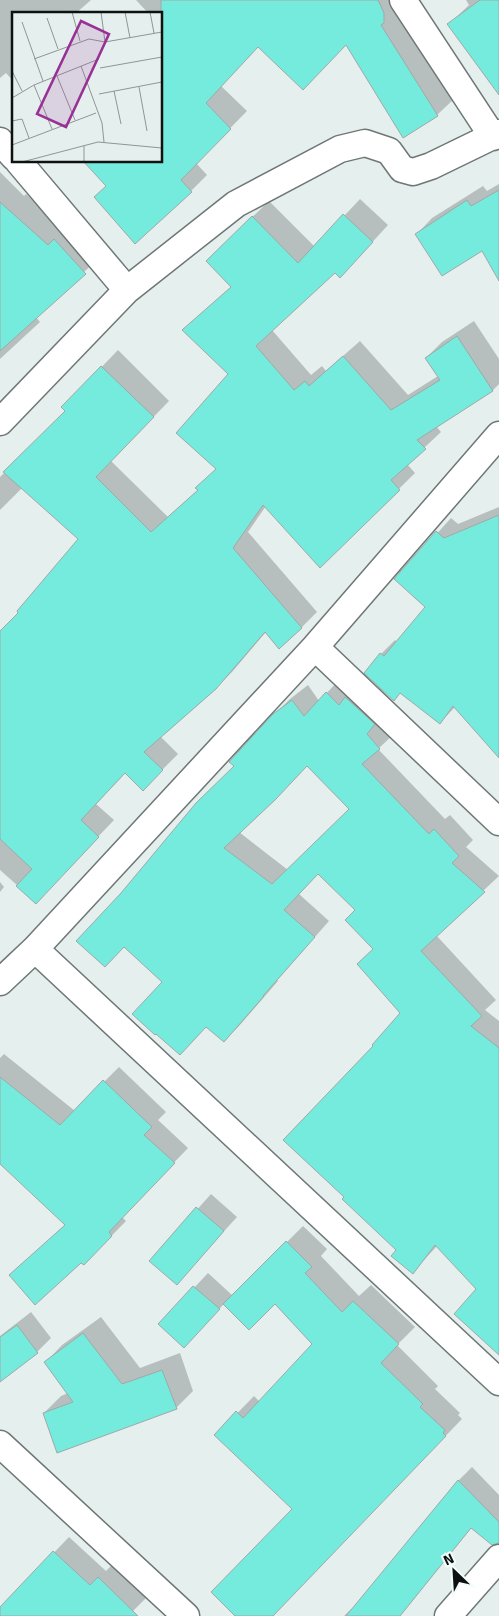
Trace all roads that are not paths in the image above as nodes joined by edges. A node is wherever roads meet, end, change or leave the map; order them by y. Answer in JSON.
{"nodes":[{"id":1,"x":403,"y":0,"type":"edge"},
{"id":2,"x":496,"y":135,"type":"edge"},
{"id":3,"x":0,"y":141,"type":"edge"},
{"id":4,"x":12,"y":155,"type":"edge"},
{"id":5,"x":19,"y":162,"type":"edge"},
{"id":6,"x":127,"y":290,"type":"junction"},
{"id":7,"x":0,"y":422,"type":"edge"},
{"id":8,"x":499,"y":434,"type":"edge"},
{"id":9,"x":315,"y":647,"type":"junction"},
{"id":10,"x":499,"y":822,"type":"edge"},
{"id":11,"x":35,"y":949,"type":"junction"},
{"id":12,"x":0,"y":982,"type":"edge"},
{"id":13,"x":499,"y":1382,"type":"edge"},
{"id":14,"x":0,"y":1444,"type":"edge"},
{"id":15,"x":499,"y":1558,"type":"edge"},
{"id":16,"x":186,"y":1616,"type":"edge"},
{"id":17,"x":448,"y":1616,"type":"edge"}],
"edges":[{"from":1,"to":2,"type":"street"},
{"from":2,"to":6,"type":"street"},
{"from":3,"to":4,"type":"street"},
{"from":5,"to":6,"type":"street"},
{"from":6,"to":7,"type":"street"},
{"from":8,"to":9,"type":"street"},
{"from":9,"to":10,"type":"street"},
{"from":9,"to":11,"type":"street"},
{"from":11,"to":12,"type":"street"},
{"from":11,"to":13,"type":"street"},
{"from":14,"to":16,"type":"street"},
{"from":15,"to":17,"type":"street"}]}
